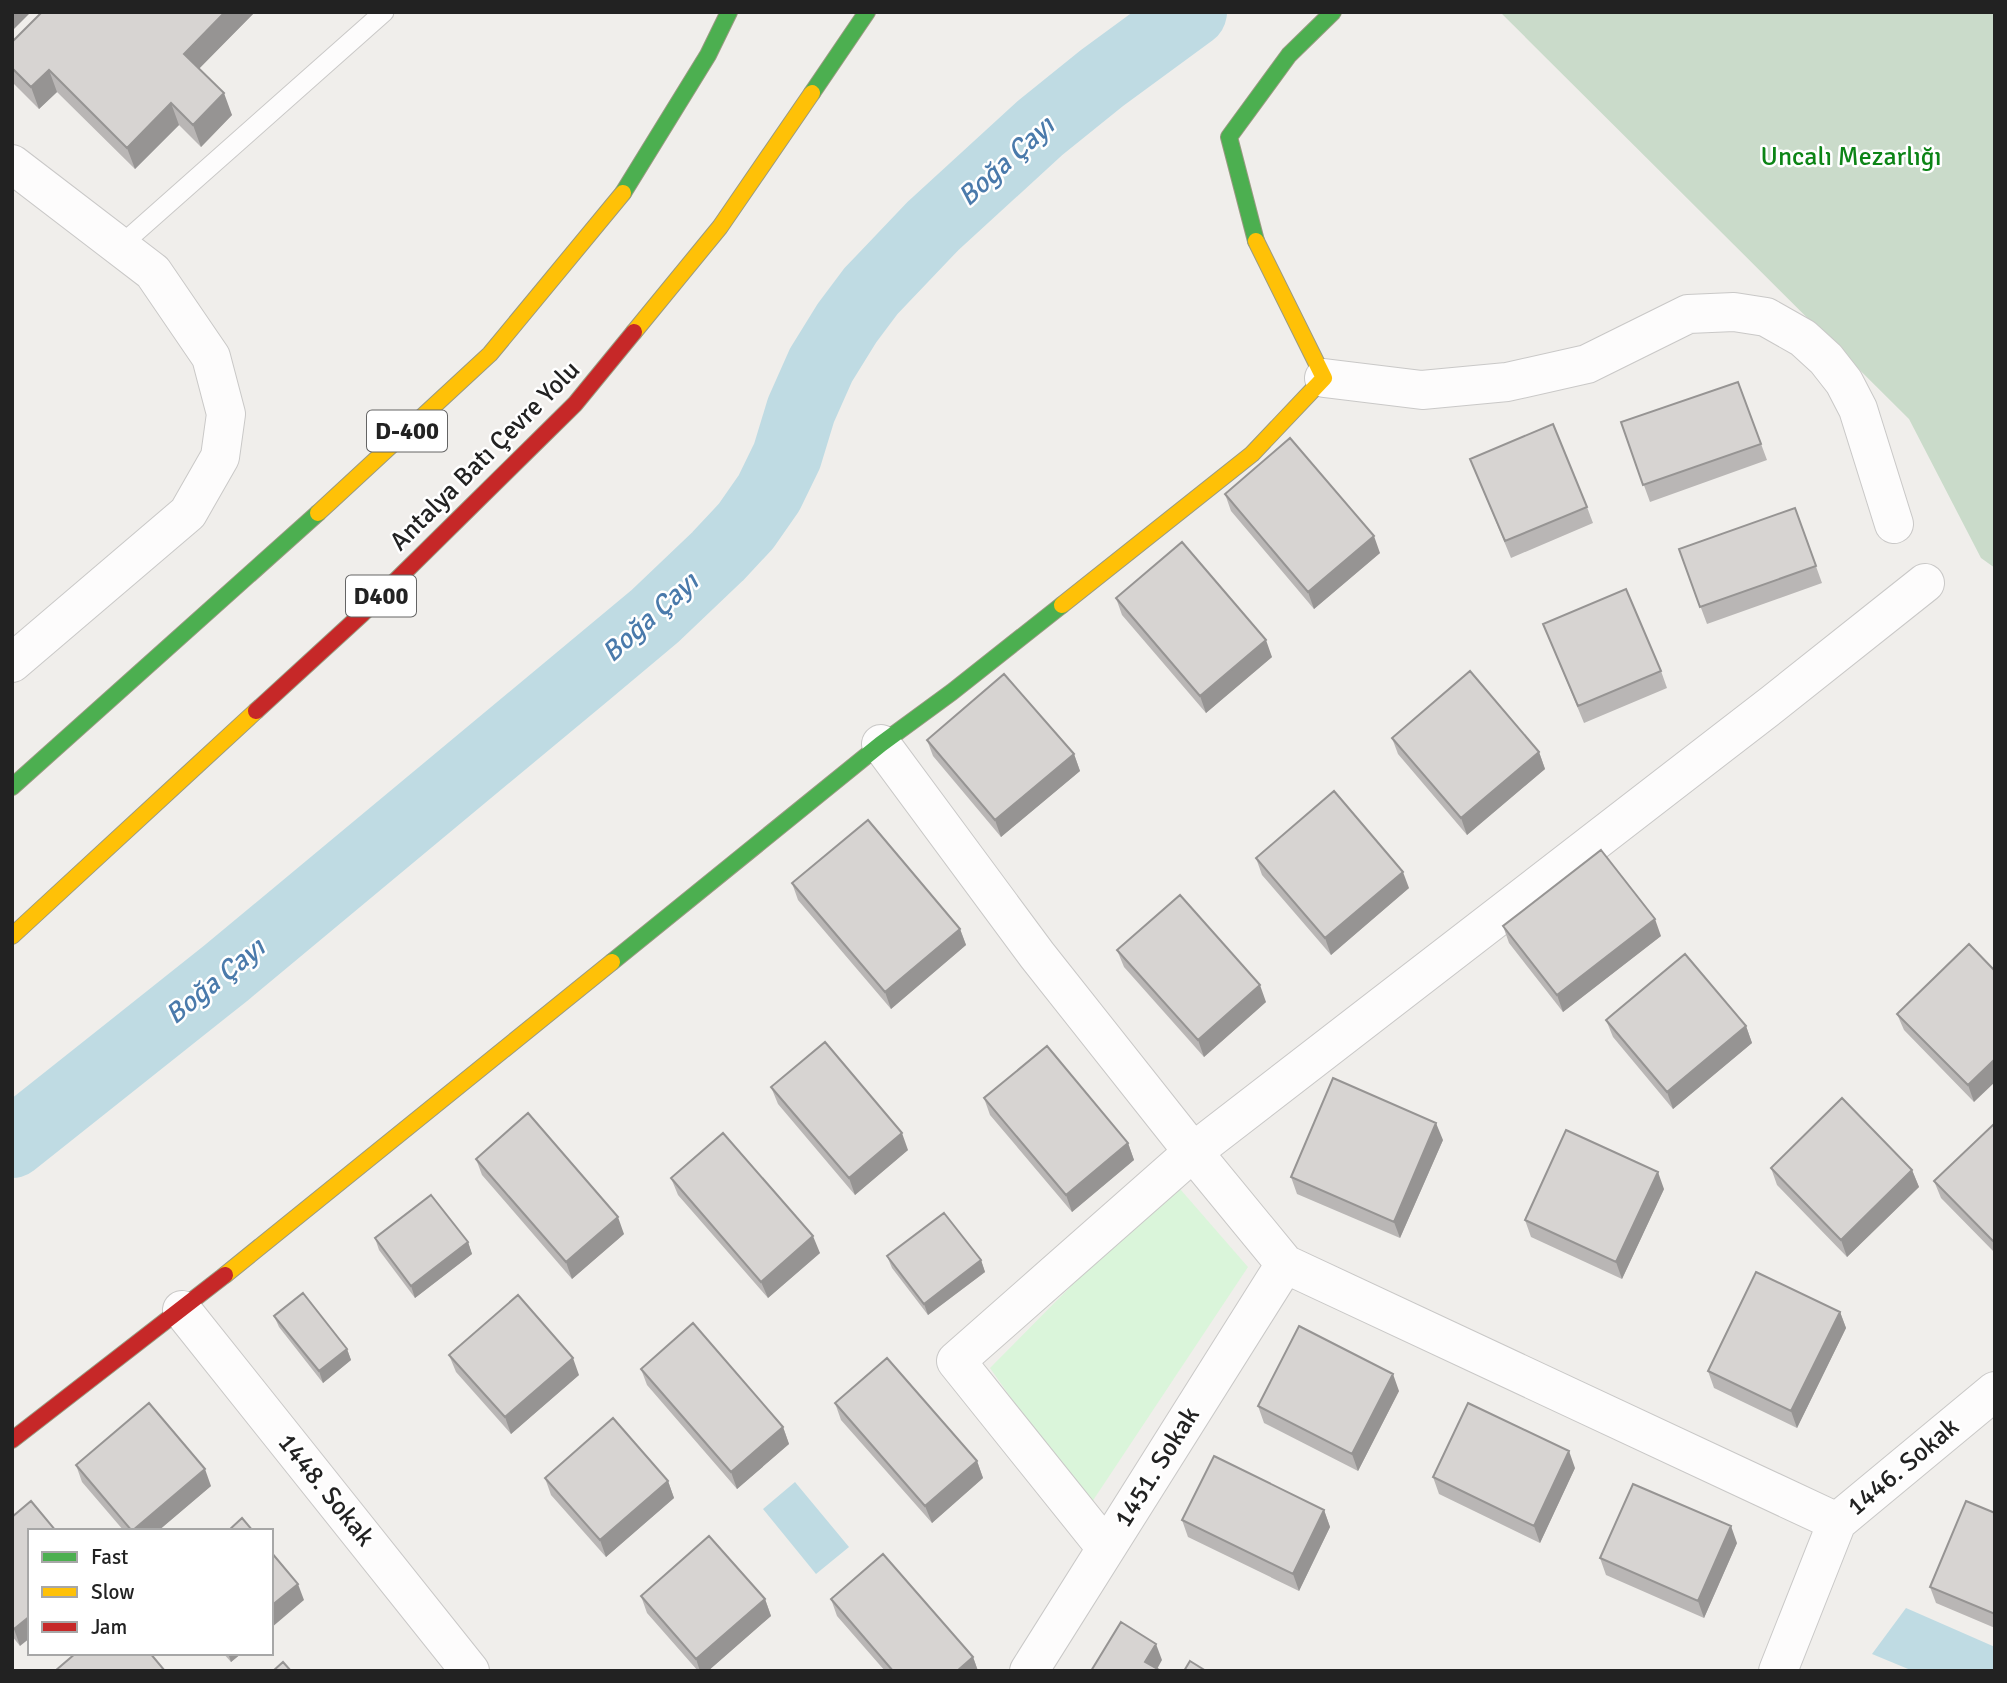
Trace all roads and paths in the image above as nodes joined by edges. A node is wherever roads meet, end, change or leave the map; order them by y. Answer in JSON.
{"nodes":[{"id":1,"x":384,"y":12,"type":"edge"},
{"id":2,"x":729,"y":12,"type":"edge"},
{"id":3,"x":867,"y":12,"type":"edge"},
{"id":4,"x":1333,"y":12,"type":"edge"},
{"id":5,"x":12,"y":164,"type":"edge"},
{"id":6,"x":120,"y":246,"type":"junction"},
{"id":7,"x":1324,"y":378,"type":"junction"},
{"id":8,"x":1894,"y":524,"type":"dead end"},
{"id":9,"x":1924,"y":583,"type":"dead end"},
{"id":10,"x":12,"y":663,"type":"edge"},
{"id":11,"x":881,"y":744,"type":"junction"},
{"id":12,"x":12,"y":787,"type":"edge"},
{"id":13,"x":12,"y":936,"type":"edge"},
{"id":14,"x":1193,"y":1152,"type":"junction"},
{"id":15,"x":1285,"y":1264,"type":"junction"},
{"id":16,"x":182,"y":1310,"type":"junction"},
{"id":17,"x":1995,"y":1391,"type":"edge"},
{"id":18,"x":12,"y":1440,"type":"edge"},
{"id":19,"x":1837,"y":1522,"type":"junction"},
{"id":20,"x":1106,"y":1548,"type":"junction"},
{"id":21,"x":470,"y":1671,"type":"edge"},
{"id":22,"x":1029,"y":1671,"type":"edge"},
{"id":23,"x":1778,"y":1671,"type":"edge"}],
"edges":[{"from":1,"to":6,"type":"lane"},
{"from":2,"to":12,"type":"main road","number":"D-400"},
{"from":3,"to":13,"type":"main road","name":"Antalya Batı Çevre Yolu","number":"D400"},
{"from":4,"to":7,"type":"main road"},
{"from":5,"to":6,"type":"street"},
{"from":6,"to":10,"type":"street"},
{"from":7,"to":8,"type":"street"},
{"from":7,"to":11,"type":"main road"},
{"from":9,"to":14,"type":"street"},
{"from":11,"to":14,"type":"street"},
{"from":11,"to":16,"type":"main road"},
{"from":14,"to":15,"type":"street"},
{"from":14,"to":20,"type":"street"},
{"from":15,"to":19,"type":"street"},
{"from":15,"to":20,"type":"street","name":"1451. Sokak"},
{"from":16,"to":18,"type":"main road"},
{"from":16,"to":21,"type":"street","name":"1448. Sokak"},
{"from":17,"to":19,"type":"street","name":"1446. Sokak"},
{"from":19,"to":23,"type":"street","name":"1446. Sokak"},
{"from":20,"to":22,"type":"street","name":"1451. Sokak"}]}
